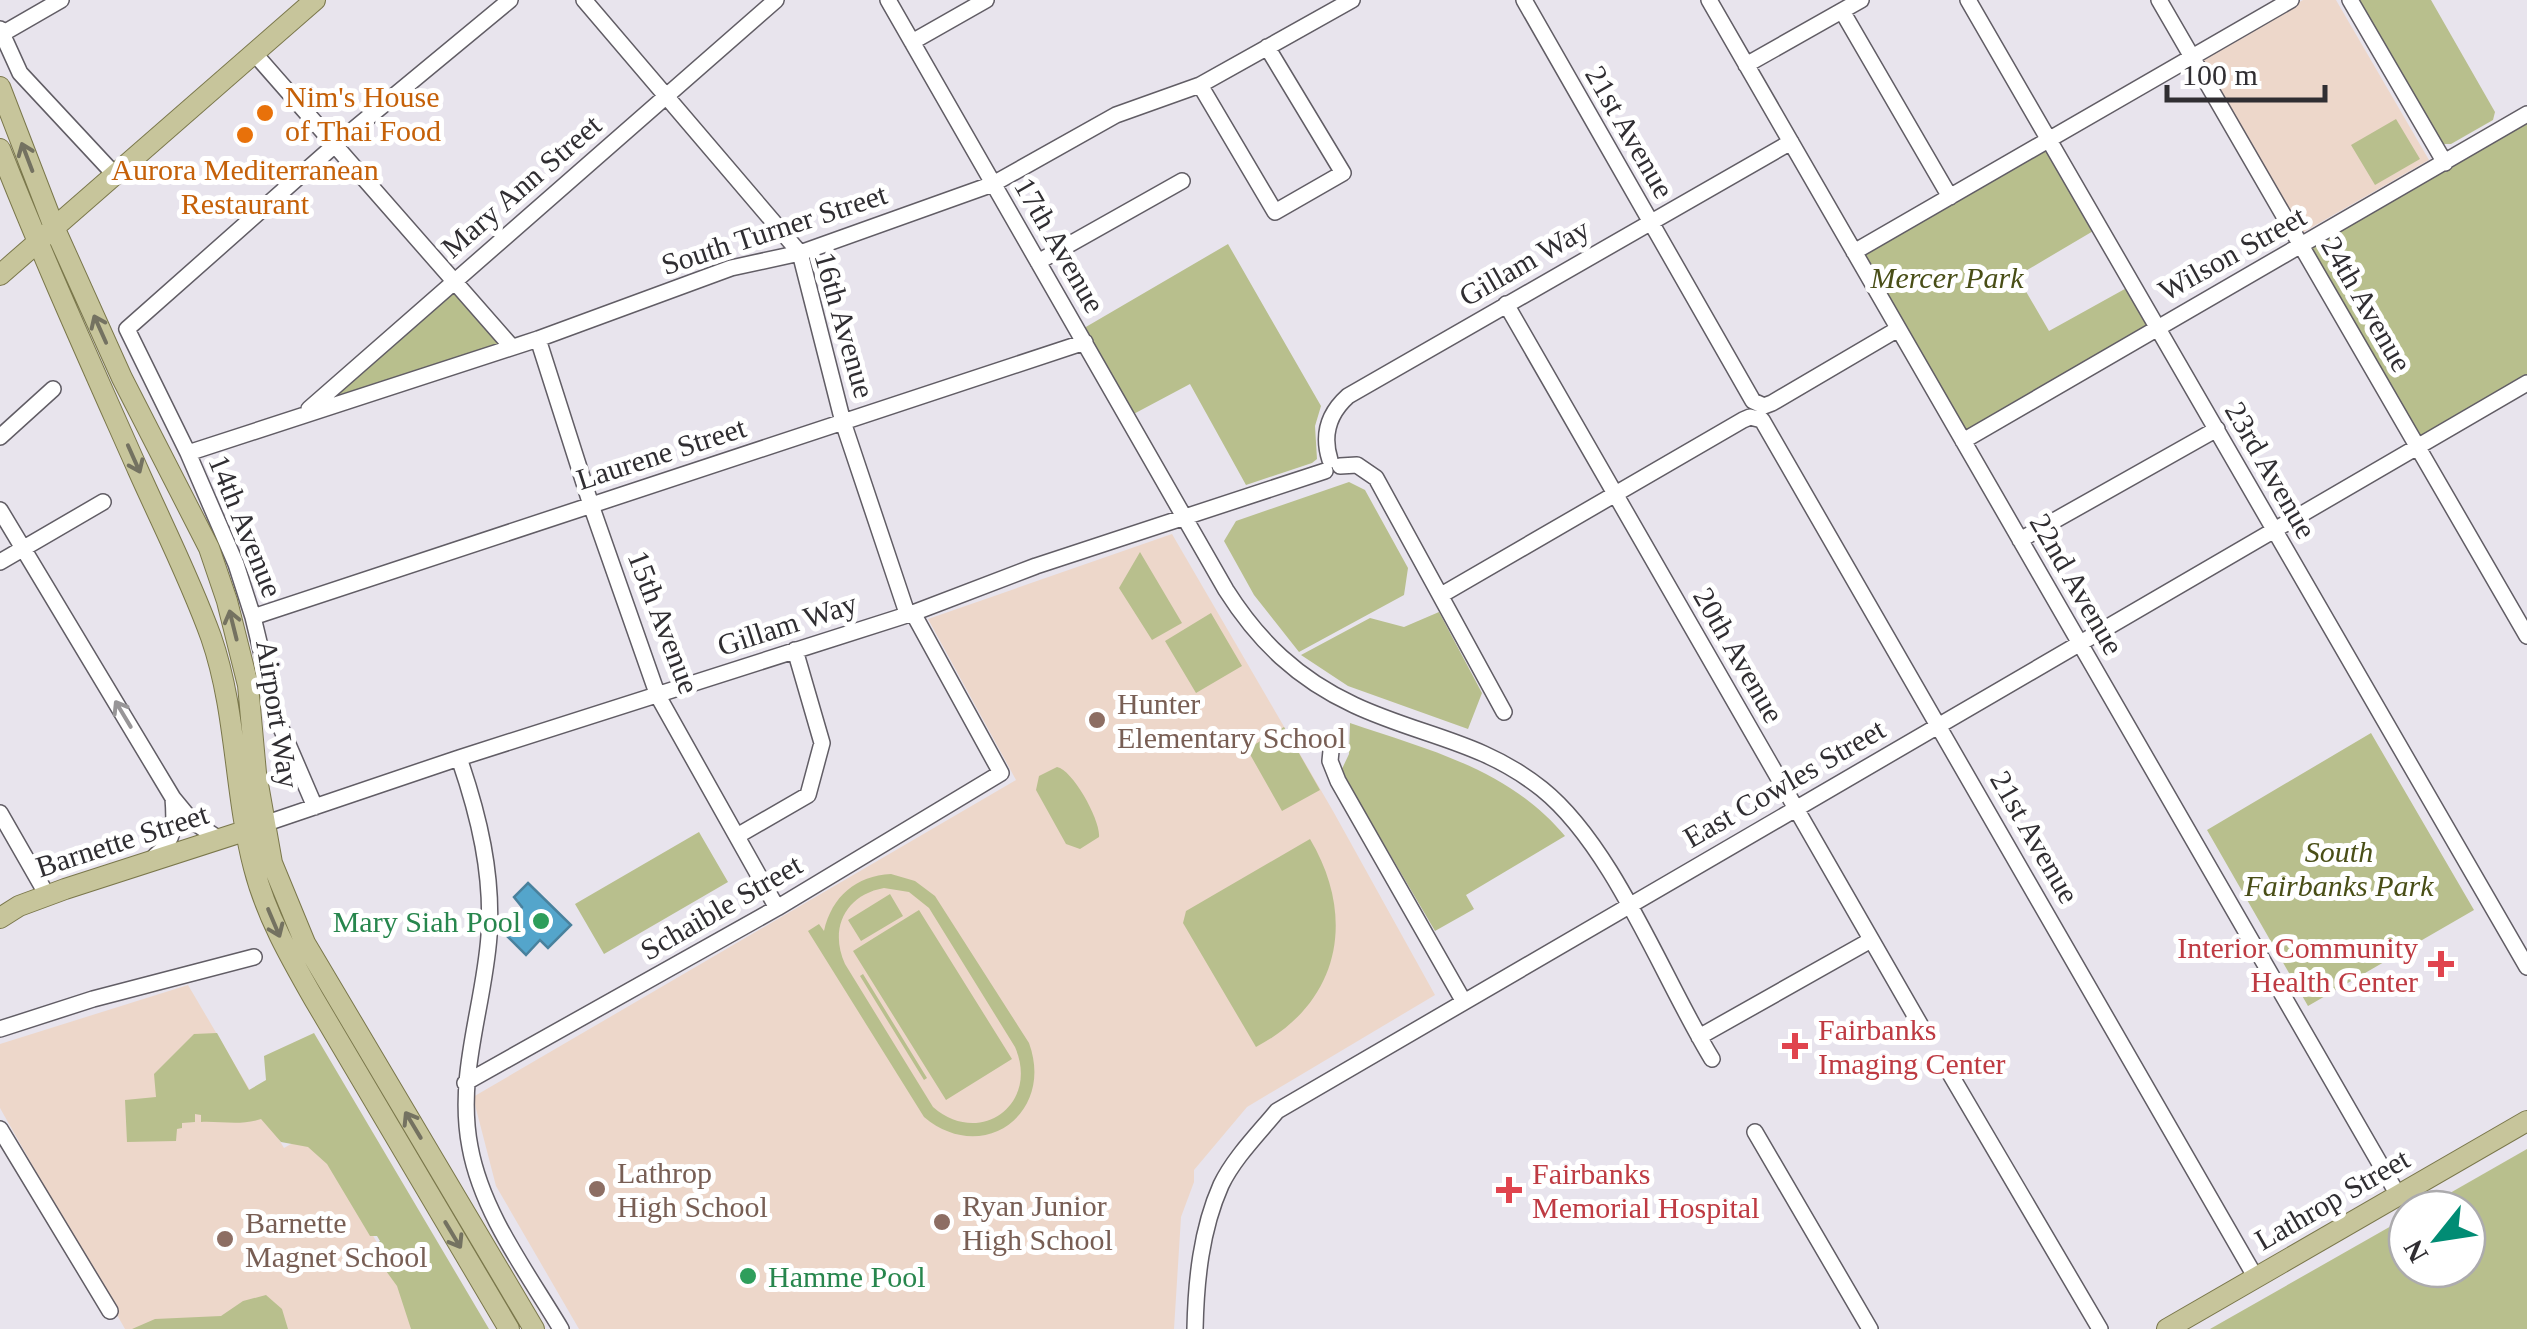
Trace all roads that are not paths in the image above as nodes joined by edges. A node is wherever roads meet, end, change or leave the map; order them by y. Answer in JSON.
{"nodes":[{"id":1,"x":62,"y":0,"type":"edge"},
{"id":2,"x":316,"y":0,"type":"edge"},
{"id":3,"x":510,"y":0,"type":"edge"},
{"id":4,"x":584,"y":0,"type":"edge"},
{"id":5,"x":776,"y":0,"type":"edge"},
{"id":6,"x":888,"y":0,"type":"edge"},
{"id":7,"x":986,"y":0,"type":"edge"},
{"id":8,"x":1352,"y":0,"type":"edge"},
{"id":9,"x":1524,"y":0,"type":"edge"},
{"id":10,"x":1709,"y":0,"type":"edge"},
{"id":11,"x":1861,"y":0,"type":"edge"},
{"id":12,"x":1968,"y":0,"type":"edge"},
{"id":13,"x":2159,"y":0,"type":"edge"},
{"id":14,"x":2291,"y":0,"type":"edge"},
{"id":15,"x":2350,"y":0,"type":"edge"},
{"id":16,"x":1326,"y":7,"type":"edge"},
{"id":17,"x":1842,"y":11,"type":"junction"},
{"id":18,"x":1,"y":32,"type":"edge"},
{"id":19,"x":912,"y":42,"type":"junction"},
{"id":20,"x":1267,"y":48,"type":"junction"},
{"id":21,"x":254,"y":53,"type":"junction"},
{"id":22,"x":2192,"y":57,"type":"junction"},
{"id":23,"x":1746,"y":65,"type":"junction"},
{"id":24,"x":1200,"y":84,"type":"junction"},
{"id":25,"x":0,"y":87,"type":"edge"},
{"id":26,"x":666,"y":96,"type":"junction"},
{"id":27,"x":2527,"y":114,"type":"edge"},
{"id":28,"x":2048,"y":140,"type":"junction"},
{"id":29,"x":1790,"y":142,"type":"junction"},
{"id":30,"x":336,"y":144,"type":"junction"},
{"id":31,"x":0,"y":149,"type":"edge"},
{"id":32,"x":2445,"y":162,"type":"junction"},
{"id":33,"x":115,"y":175,"type":"junction"},
{"id":34,"x":1182,"y":181,"type":"dead end"},
{"id":35,"x":993,"y":184,"type":"junction"},
{"id":36,"x":1950,"y":197,"type":"junction"},
{"id":37,"x":1650,"y":222,"type":"junction"},
{"id":38,"x":54,"y":227,"type":"junction"},
{"id":39,"x":38,"y":242,"type":"junction"},
{"id":40,"x":2302,"y":246,"type":"junction"},
{"id":41,"x":1854,"y":252,"type":"junction"},
{"id":42,"x":800,"y":253,"type":"junction"},
{"id":43,"x":1038,"y":262,"type":"junction"},
{"id":44,"x":0,"y":276,"type":"edge"},
{"id":45,"x":454,"y":281,"type":"junction"},
{"id":46,"x":1506,"y":304,"type":"junction"},
{"id":47,"x":2156,"y":327,"type":"junction"},
{"id":48,"x":1898,"y":329,"type":"junction"},
{"id":49,"x":538,"y":339,"type":"junction"},
{"id":50,"x":1085,"y":342,"type":"junction"},
{"id":51,"x":511,"y":346,"type":"junction"},
{"id":52,"x":2527,"y":383,"type":"edge"},
{"id":53,"x":53,"y":389,"type":"dead end"},
{"id":54,"x":304,"y":414,"type":"junction"},
{"id":55,"x":843,"y":422,"type":"junction"},
{"id":56,"x":2216,"y":429,"type":"junction"},
{"id":57,"x":0,"y":437,"type":"edge"},
{"id":58,"x":1963,"y":441,"type":"junction"},
{"id":59,"x":2419,"y":447,"type":"junction"},
{"id":60,"x":188,"y":454,"type":"junction"},
{"id":61,"x":1331,"y":466,"type":"junction"},
{"id":62,"x":1615,"y":494,"type":"junction"},
{"id":63,"x":103,"y":502,"type":"dead end"},
{"id":64,"x":591,"y":505,"type":"junction"},
{"id":65,"x":0,"y":510,"type":"edge"},
{"id":66,"x":1184,"y":518,"type":"junction"},
{"id":67,"x":2274,"y":532,"type":"junction"},
{"id":68,"x":2020,"y":540,"type":"junction"},
{"id":69,"x":24,"y":548,"type":"junction"},
{"id":70,"x":0,"y":562,"type":"edge"},
{"id":71,"x":1443,"y":594,"type":"junction"},
{"id":72,"x":910,"y":613,"type":"junction"},
{"id":73,"x":253,"y":616,"type":"junction"},
{"id":74,"x":2527,"y":636,"type":"edge"},
{"id":75,"x":2080,"y":644,"type":"junction"},
{"id":76,"x":794,"y":650,"type":"junction"},
{"id":77,"x":658,"y":696,"type":"junction"},
{"id":78,"x":1504,"y":712,"type":"dead end"},
{"id":79,"x":1939,"y":725,"type":"junction"},
{"id":80,"x":1332,"y":741,"type":"dead end"},
{"id":81,"x":459,"y":758,"type":"junction"},
{"id":82,"x":1001,"y":773,"type":"joint"},
{"id":83,"x":173,"y":798,"type":"junction"},
{"id":84,"x":315,"y":807,"type":"junction"},
{"id":85,"x":1796,"y":808,"type":"junction"},
{"id":86,"x":0,"y":813,"type":"edge"},
{"id":87,"x":255,"y":827,"type":"junction"},
{"id":88,"x":738,"y":836,"type":"junction"},
{"id":89,"x":219,"y":839,"type":"junction"},
{"id":90,"x":147,"y":862,"type":"junction"},
{"id":91,"x":47,"y":896,"type":"junction"},
{"id":92,"x":1628,"y":906,"type":"junction"},
{"id":93,"x":776,"y":908,"type":"junction"},
{"id":94,"x":0,"y":918,"type":"edge"},
{"id":95,"x":1871,"y":940,"type":"junction"},
{"id":96,"x":254,"y":958,"type":"dead end"},
{"id":97,"x":2527,"y":967,"type":"edge"},
{"id":98,"x":1464,"y":1002,"type":"junction"},
{"id":99,"x":0,"y":1029,"type":"edge"},
{"id":100,"x":1925,"y":1032,"type":"dead end"},
{"id":101,"x":1699,"y":1037,"type":"junction"},
{"id":102,"x":1712,"y":1059,"type":"dead end"},
{"id":103,"x":1934,"y":1060,"type":"dead end"},
{"id":104,"x":465,"y":1084,"type":"junction"},
{"id":105,"x":2527,"y":1121,"type":"edge"},
{"id":106,"x":0,"y":1128,"type":"edge"},
{"id":107,"x":1755,"y":1132,"type":"dead end"},
{"id":108,"x":2395,"y":1189,"type":"edge"},
{"id":109,"x":2408,"y":1189,"type":"edge"},
{"id":110,"x":2387,"y":1201,"type":"edge"},
{"id":111,"x":2256,"y":1278,"type":"junction"},
{"id":112,"x":110,"y":1311,"type":"dead end"},
{"id":113,"x":508,"y":1329,"type":"edge"},
{"id":114,"x":534,"y":1329,"type":"edge"},
{"id":115,"x":561,"y":1329,"type":"edge"},
{"id":116,"x":1195,"y":1329,"type":"edge"},
{"id":117,"x":1870,"y":1329,"type":"edge"},
{"id":118,"x":2100,"y":1329,"type":"edge"},
{"id":119,"x":2168,"y":1329,"type":"edge"}],
"edges":[{"from":1,"to":18,"type":"street"},
{"from":2,"to":21,"type":"main road"},
{"from":3,"to":30,"type":"street"},
{"from":4,"to":26,"type":"street","name":"16th Avenue"},
{"from":5,"to":26,"type":"street","name":"Mary Ann Street"},
{"from":6,"to":19,"type":"street","name":"17th Avenue"},
{"from":7,"to":19,"type":"street"},
{"from":8,"to":16,"type":"street","name":"South Turner Street"},
{"from":9,"to":37,"type":"street","name":"21st Avenue"},
{"from":10,"to":23,"type":"street","name":"22nd Avenue"},
{"from":11,"to":17,"type":"street"},
{"from":12,"to":28,"type":"street","name":"23rd Avenue"},
{"from":13,"to":22,"type":"street","name":"24th Avenue"},
{"from":14,"to":22,"type":"street"},
{"from":15,"to":32,"type":"street"},
{"from":16,"to":20,"type":"street","name":"South Turner Street"},
{"from":17,"to":23,"type":"street"},
{"from":17,"to":36,"type":"street"},
{"from":18,"to":33,"type":"street"},
{"from":19,"to":35,"type":"street","name":"17th Avenue"},
{"from":20,"to":24,"type":"street","name":"South Turner Street"},
{"from":20,"to":24,"type":"street"},
{"from":21,"to":30,"type":"street"},
{"from":21,"to":33,"type":"main road"},
{"from":22,"to":28,"type":"street"},
{"from":22,"to":40,"type":"street","name":"24th Avenue"},
{"from":23,"to":29,"type":"street","name":"22nd Avenue"},
{"from":24,"to":35,"type":"street","name":"South Turner Street"},
{"from":38,"to":25,"type":"main road","name":"Airport Way","one_way":true},
{"from":26,"to":42,"type":"street","name":"16th Avenue"},
{"from":26,"to":45,"type":"street","name":"Mary Ann Street"},
{"from":27,"to":32,"type":"street","name":"Wilson Street"},
{"from":28,"to":36,"type":"street"},
{"from":28,"to":47,"type":"street","name":"23rd Avenue"},
{"from":29,"to":37,"type":"street","name":"Gillam Way"},
{"from":29,"to":41,"type":"street","name":"22nd Avenue"},
{"from":30,"to":45,"type":"street"},
{"from":30,"to":60,"type":"street","name":"14th Avenue"},
{"from":31,"to":39,"type":"main road","name":"Airport Way"},
{"from":32,"to":40,"type":"street","name":"Wilson Street"},
{"from":33,"to":38,"type":"main road"},
{"from":34,"to":43,"type":"street"},
{"from":35,"to":42,"type":"street","name":"South Turner Street"},
{"from":35,"to":43,"type":"street","name":"17th Avenue"},
{"from":36,"to":41,"type":"street"},
{"from":37,"to":46,"type":"street","name":"Gillam Way"},
{"from":37,"to":48,"type":"street","name":"21st Avenue"},
{"from":38,"to":39,"type":"main road"},
{"from":87,"to":38,"type":"main road","name":"Airport Way","one_way":true},
{"from":39,"to":44,"type":"main road"},
{"from":39,"to":87,"type":"main road","name":"Airport Way","one_way":true},
{"from":40,"to":47,"type":"street","name":"Wilson Street"},
{"from":40,"to":59,"type":"street","name":"24th Avenue"},
{"from":41,"to":48,"type":"street","name":"22nd Avenue"},
{"from":42,"to":49,"type":"street","name":"South Turner Street"},
{"from":42,"to":55,"type":"street","name":"16th Avenue"},
{"from":43,"to":50,"type":"street","name":"17th Avenue"},
{"from":45,"to":51,"type":"street"},
{"from":45,"to":54,"type":"street","name":"Mary Ann Street"},
{"from":46,"to":61,"type":"street","name":"Gillam Way"},
{"from":46,"to":62,"type":"street","name":"20th Avenue"},
{"from":47,"to":56,"type":"street","name":"23rd Avenue"},
{"from":47,"to":58,"type":"street","name":"Wilson Street"},
{"from":48,"to":58,"type":"street","name":"22nd Avenue"},
{"from":49,"to":51,"type":"street","name":"South Turner Street"},
{"from":49,"to":64,"type":"street","name":"15th Avenue"},
{"from":50,"to":55,"type":"street","name":"Laurene Street"},
{"from":50,"to":66,"type":"street","name":"17th Avenue"},
{"from":51,"to":54,"type":"street","name":"South Turner Street"},
{"from":52,"to":59,"type":"street","name":"East Cowles Street"},
{"from":53,"to":57,"type":"street"},
{"from":54,"to":60,"type":"street","name":"South Turner Street"},
{"from":55,"to":64,"type":"street","name":"Laurene Street"},
{"from":55,"to":72,"type":"street","name":"16th Avenue"},
{"from":56,"to":67,"type":"street","name":"23rd Avenue"},
{"from":56,"to":68,"type":"street"},
{"from":58,"to":68,"type":"street","name":"22nd Avenue"},
{"from":59,"to":67,"type":"street","name":"East Cowles Street"},
{"from":59,"to":74,"type":"street","name":"24th Avenue"},
{"from":60,"to":73,"type":"street","name":"14th Avenue"},
{"from":61,"to":66,"type":"street","name":"Gillam Way"},
{"from":61,"to":71,"type":"street"},
{"from":62,"to":71,"type":"street"},
{"from":62,"to":79,"type":"street","name":"21st Avenue"},
{"from":62,"to":85,"type":"street","name":"20th Avenue"},
{"from":63,"to":69,"type":"street"},
{"from":64,"to":73,"type":"street","name":"Laurene Street"},
{"from":64,"to":77,"type":"street","name":"15th Avenue"},
{"from":65,"to":69,"type":"street"},
{"from":66,"to":72,"type":"street","name":"Gillam Way"},
{"from":66,"to":92,"type":"street","name":"17th Avenue"},
{"from":67,"to":75,"type":"street","name":"East Cowles Street"},
{"from":67,"to":97,"type":"street","name":"23rd Avenue"},
{"from":68,"to":75,"type":"street","name":"22nd Avenue"},
{"from":69,"to":70,"type":"street"},
{"from":83,"to":69,"type":"street","one_way":true},
{"from":71,"to":78,"type":"street"},
{"from":72,"to":76,"type":"street","name":"Gillam Way"},
{"from":72,"to":82,"type":"street","name":"16th Avenue"},
{"from":73,"to":84,"type":"street","name":"14th Avenue"},
{"from":75,"to":79,"type":"street","name":"East Cowles Street"},
{"from":75,"to":108,"type":"street","name":"22nd Avenue"},
{"from":76,"to":77,"type":"street","name":"Gillam Way"},
{"from":76,"to":88,"type":"street"},
{"from":77,"to":81,"type":"street","name":"Gillam Way"},
{"from":77,"to":88,"type":"street","name":"15th Avenue"},
{"from":79,"to":85,"type":"street","name":"East Cowles Street"},
{"from":79,"to":111,"type":"street","name":"21st Avenue"},
{"from":80,"to":98,"type":"street"},
{"from":81,"to":84,"type":"street","name":"Gillam Way"},
{"from":81,"to":104,"type":"street"},
{"from":82,"to":93,"type":"street","name":"Schaible Street"},
{"from":83,"to":89,"type":"street"},
{"from":83,"to":90,"type":"street"},
{"from":84,"to":87,"type":"street","name":"Gillam Way"},
{"from":85,"to":92,"type":"street","name":"East Cowles Street"},
{"from":85,"to":95,"type":"street","name":"20th Avenue"},
{"from":86,"to":91,"type":"street"},
{"from":87,"to":89,"type":"main road","name":"Barnette Street"},
{"from":87,"to":113,"type":"main road","name":"Airport Way","one_way":true},
{"from":114,"to":87,"type":"main road","name":"Airport Way","one_way":true},
{"from":88,"to":93,"type":"street","name":"15th Avenue"},
{"from":89,"to":90,"type":"main road","name":"Barnette Street"},
{"from":90,"to":91,"type":"main road","name":"Barnette Street"},
{"from":91,"to":94,"type":"main road","name":"Barnette Street"},
{"from":92,"to":98,"type":"street","name":"East Cowles Street"},
{"from":92,"to":101,"type":"street","name":"17th Avenue"},
{"from":93,"to":104,"type":"street","name":"Schaible Street"},
{"from":95,"to":100,"type":"street","name":"20th Avenue"},
{"from":95,"to":101,"type":"street"},
{"from":96,"to":99,"type":"street"},
{"from":98,"to":116,"type":"street","name":"East Cowles Street"},
{"from":101,"to":102,"type":"street","name":"17th Avenue"},
{"from":103,"to":118,"type":"street"},
{"from":104,"to":115,"type":"street"},
{"from":105,"to":109,"type":"main road","name":"Lathrop Street"},
{"from":106,"to":112,"type":"street"},
{"from":107,"to":117,"type":"street"},
{"from":110,"to":111,"type":"main road","name":"Lathrop Street"},
{"from":111,"to":119,"type":"main road","name":"Lathrop Street"}]}
